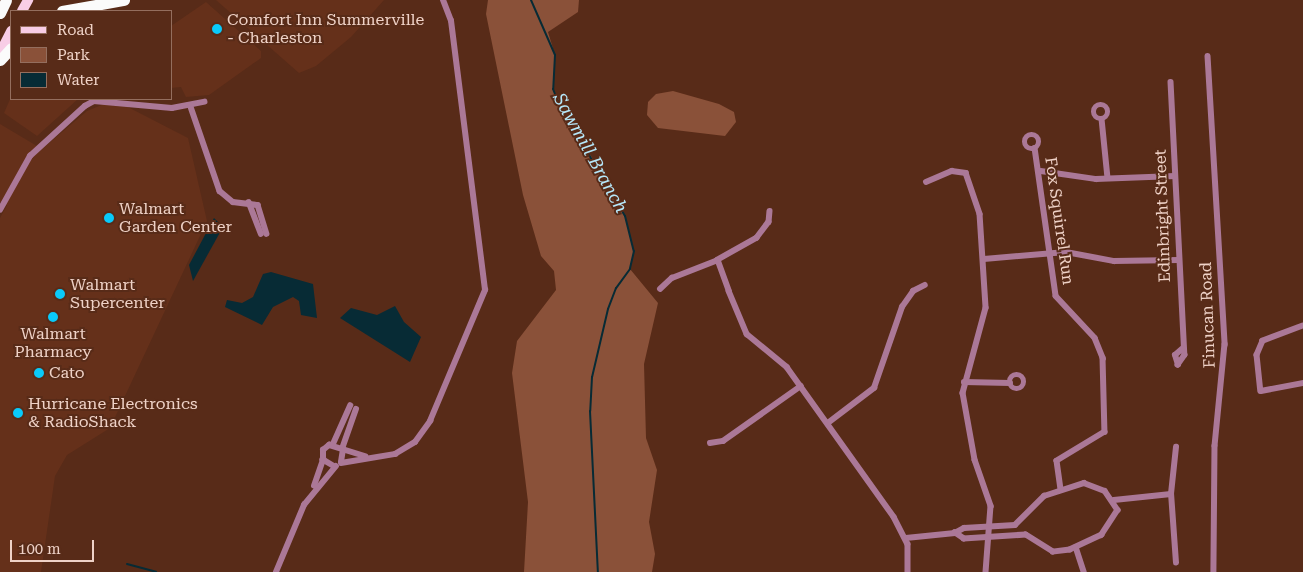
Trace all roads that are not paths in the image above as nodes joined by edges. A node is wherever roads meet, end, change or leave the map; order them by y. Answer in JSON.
{"nodes":[{"id":1,"x":7,"y":0,"type":"edge"},
{"id":2,"x":124,"y":0,"type":"edge"},
{"id":3,"x":443,"y":0,"type":"edge"},
{"id":4,"x":68,"y":10,"type":"edge"},
{"id":5,"x":0,"y":14,"type":"edge"},
{"id":6,"x":10,"y":33,"type":"edge"},
{"id":7,"x":10,"y":49,"type":"edge"},
{"id":8,"x":0,"y":53,"type":"edge"},
{"id":9,"x":1208,"y":56,"type":"dead end"},
{"id":10,"x":0,"y":60,"type":"edge"},
{"id":11,"x":1171,"y":82,"type":"dead end"},
{"id":12,"x":204,"y":102,"type":"dead end"},
{"id":13,"x":191,"y":107,"type":"junction"},
{"id":14,"x":1102,"y":119,"type":"dead end"},
{"id":15,"x":1035,"y":148,"type":"dead end"},
{"id":16,"x":1041,"y":171,"type":"junction"},
{"id":17,"x":1175,"y":176,"type":"junction"},
{"id":18,"x":1108,"y":178,"type":"junction"},
{"id":19,"x":926,"y":182,"type":"dead end"},
{"id":20,"x":0,"y":210,"type":"edge"},
{"id":21,"x":770,"y":211,"type":"dead end"},
{"id":22,"x":264,"y":234,"type":"dead end"},
{"id":23,"x":1050,"y":252,"type":"junction"},
{"id":24,"x":984,"y":259,"type":"junction"},
{"id":25,"x":718,"y":260,"type":"junction"},
{"id":26,"x":1178,"y":260,"type":"junction"},
{"id":27,"x":925,"y":285,"type":"dead end"},
{"id":28,"x":660,"y":288,"type":"dead end"},
{"id":29,"x":1303,"y":326,"type":"edge"},
{"id":30,"x":1182,"y":349,"type":"dead end"},
{"id":31,"x":964,"y":382,"type":"junction"},
{"id":32,"x":1010,"y":383,"type":"dead end"},
{"id":33,"x":1303,"y":383,"type":"edge"},
{"id":34,"x":801,"y":386,"type":"junction"},
{"id":35,"x":350,"y":406,"type":"dead end"},
{"id":36,"x":356,"y":409,"type":"dead end"},
{"id":37,"x":828,"y":423,"type":"junction"},
{"id":38,"x":710,"y":443,"type":"dead end"},
{"id":39,"x":333,"y":444,"type":"junction"},
{"id":40,"x":1176,"y":447,"type":"dead end"},
{"id":41,"x":342,"y":449,"type":"junction"},
{"id":42,"x":372,"y":457,"type":"junction"},
{"id":43,"x":323,"y":460,"type":"junction"},
{"id":44,"x":338,"y":464,"type":"junction"},
{"id":45,"x":1061,"y":490,"type":"junction"},
{"id":46,"x":312,"y":494,"type":"junction"},
{"id":47,"x":1171,"y":494,"type":"junction"},
{"id":48,"x":1114,"y":500,"type":"junction"},
{"id":49,"x":989,"y":527,"type":"junction"},
{"id":50,"x":954,"y":533,"type":"junction"},
{"id":51,"x":906,"y":538,"type":"junction"},
{"id":52,"x":988,"y":539,"type":"junction"},
{"id":53,"x":1076,"y":547,"type":"junction"},
{"id":54,"x":1176,"y":563,"type":"dead end"},
{"id":55,"x":276,"y":572,"type":"edge"},
{"id":56,"x":908,"y":572,"type":"edge"},
{"id":57,"x":986,"y":572,"type":"edge"},
{"id":58,"x":1084,"y":572,"type":"edge"},
{"id":59,"x":1214,"y":572,"type":"edge"}],
"edges":[{"from":1,"to":5,"type":"highway"},
{"from":2,"to":4,"type":"highway"},
{"from":3,"to":42,"type":"street"},
{"from":6,"to":8,"type":"main road"},
{"from":7,"to":10,"type":"highway"},
{"from":9,"to":59,"type":"street","name":"Finucan Road"},
{"from":11,"to":17,"type":"street","name":"Edinbright Street"},
{"from":12,"to":13,"type":"street"},
{"from":13,"to":20,"type":"street"},
{"from":13,"to":22,"type":"street"},
{"from":14,"to":18,"type":"street"},
{"from":15,"to":16,"type":"street","name":"Fox Squirrel Run"},
{"from":16,"to":18,"type":"street"},
{"from":16,"to":23,"type":"street","name":"Fox Squirrel Run"},
{"from":17,"to":18,"type":"street"},
{"from":17,"to":26,"type":"street","name":"Edinbright Street"},
{"from":19,"to":24,"type":"street"},
{"from":21,"to":25,"type":"street"},
{"from":23,"to":24,"type":"street"},
{"from":23,"to":26,"type":"street"},
{"from":23,"to":45,"type":"street","name":"Fox Squirrel Run"},
{"from":24,"to":31,"type":"street"},
{"from":25,"to":28,"type":"street"},
{"from":25,"to":34,"type":"street"},
{"from":26,"to":30,"type":"street","name":"Edinbright Street"},
{"from":27,"to":37,"type":"street"},
{"from":29,"to":33,"type":"street"},
{"from":31,"to":32,"type":"street"},
{"from":31,"to":49,"type":"street"},
{"from":34,"to":37,"type":"street"},
{"from":34,"to":38,"type":"street"},
{"from":35,"to":39,"type":"street"},
{"from":36,"to":41,"type":"street"},
{"from":37,"to":51,"type":"street"},
{"from":39,"to":41,"type":"street"},
{"from":39,"to":43,"type":"street"},
{"from":40,"to":47,"type":"street"},
{"from":41,"to":42,"type":"street"},
{"from":41,"to":44,"type":"street"},
{"from":42,"to":44,"type":"street"},
{"from":43,"to":44,"type":"street"},
{"from":43,"to":46,"type":"street"},
{"from":44,"to":46,"type":"street"},
{"from":45,"to":48,"type":"street"},
{"from":45,"to":49,"type":"street"},
{"from":46,"to":55,"type":"street"},
{"from":47,"to":48,"type":"street"},
{"from":47,"to":54,"type":"street"},
{"from":48,"to":53,"type":"street"},
{"from":49,"to":50,"type":"street"},
{"from":49,"to":52,"type":"street"},
{"from":50,"to":51,"type":"street"},
{"from":50,"to":52,"type":"street"},
{"from":51,"to":56,"type":"street"},
{"from":52,"to":53,"type":"street"},
{"from":52,"to":57,"type":"street"},
{"from":53,"to":58,"type":"street"}]}
